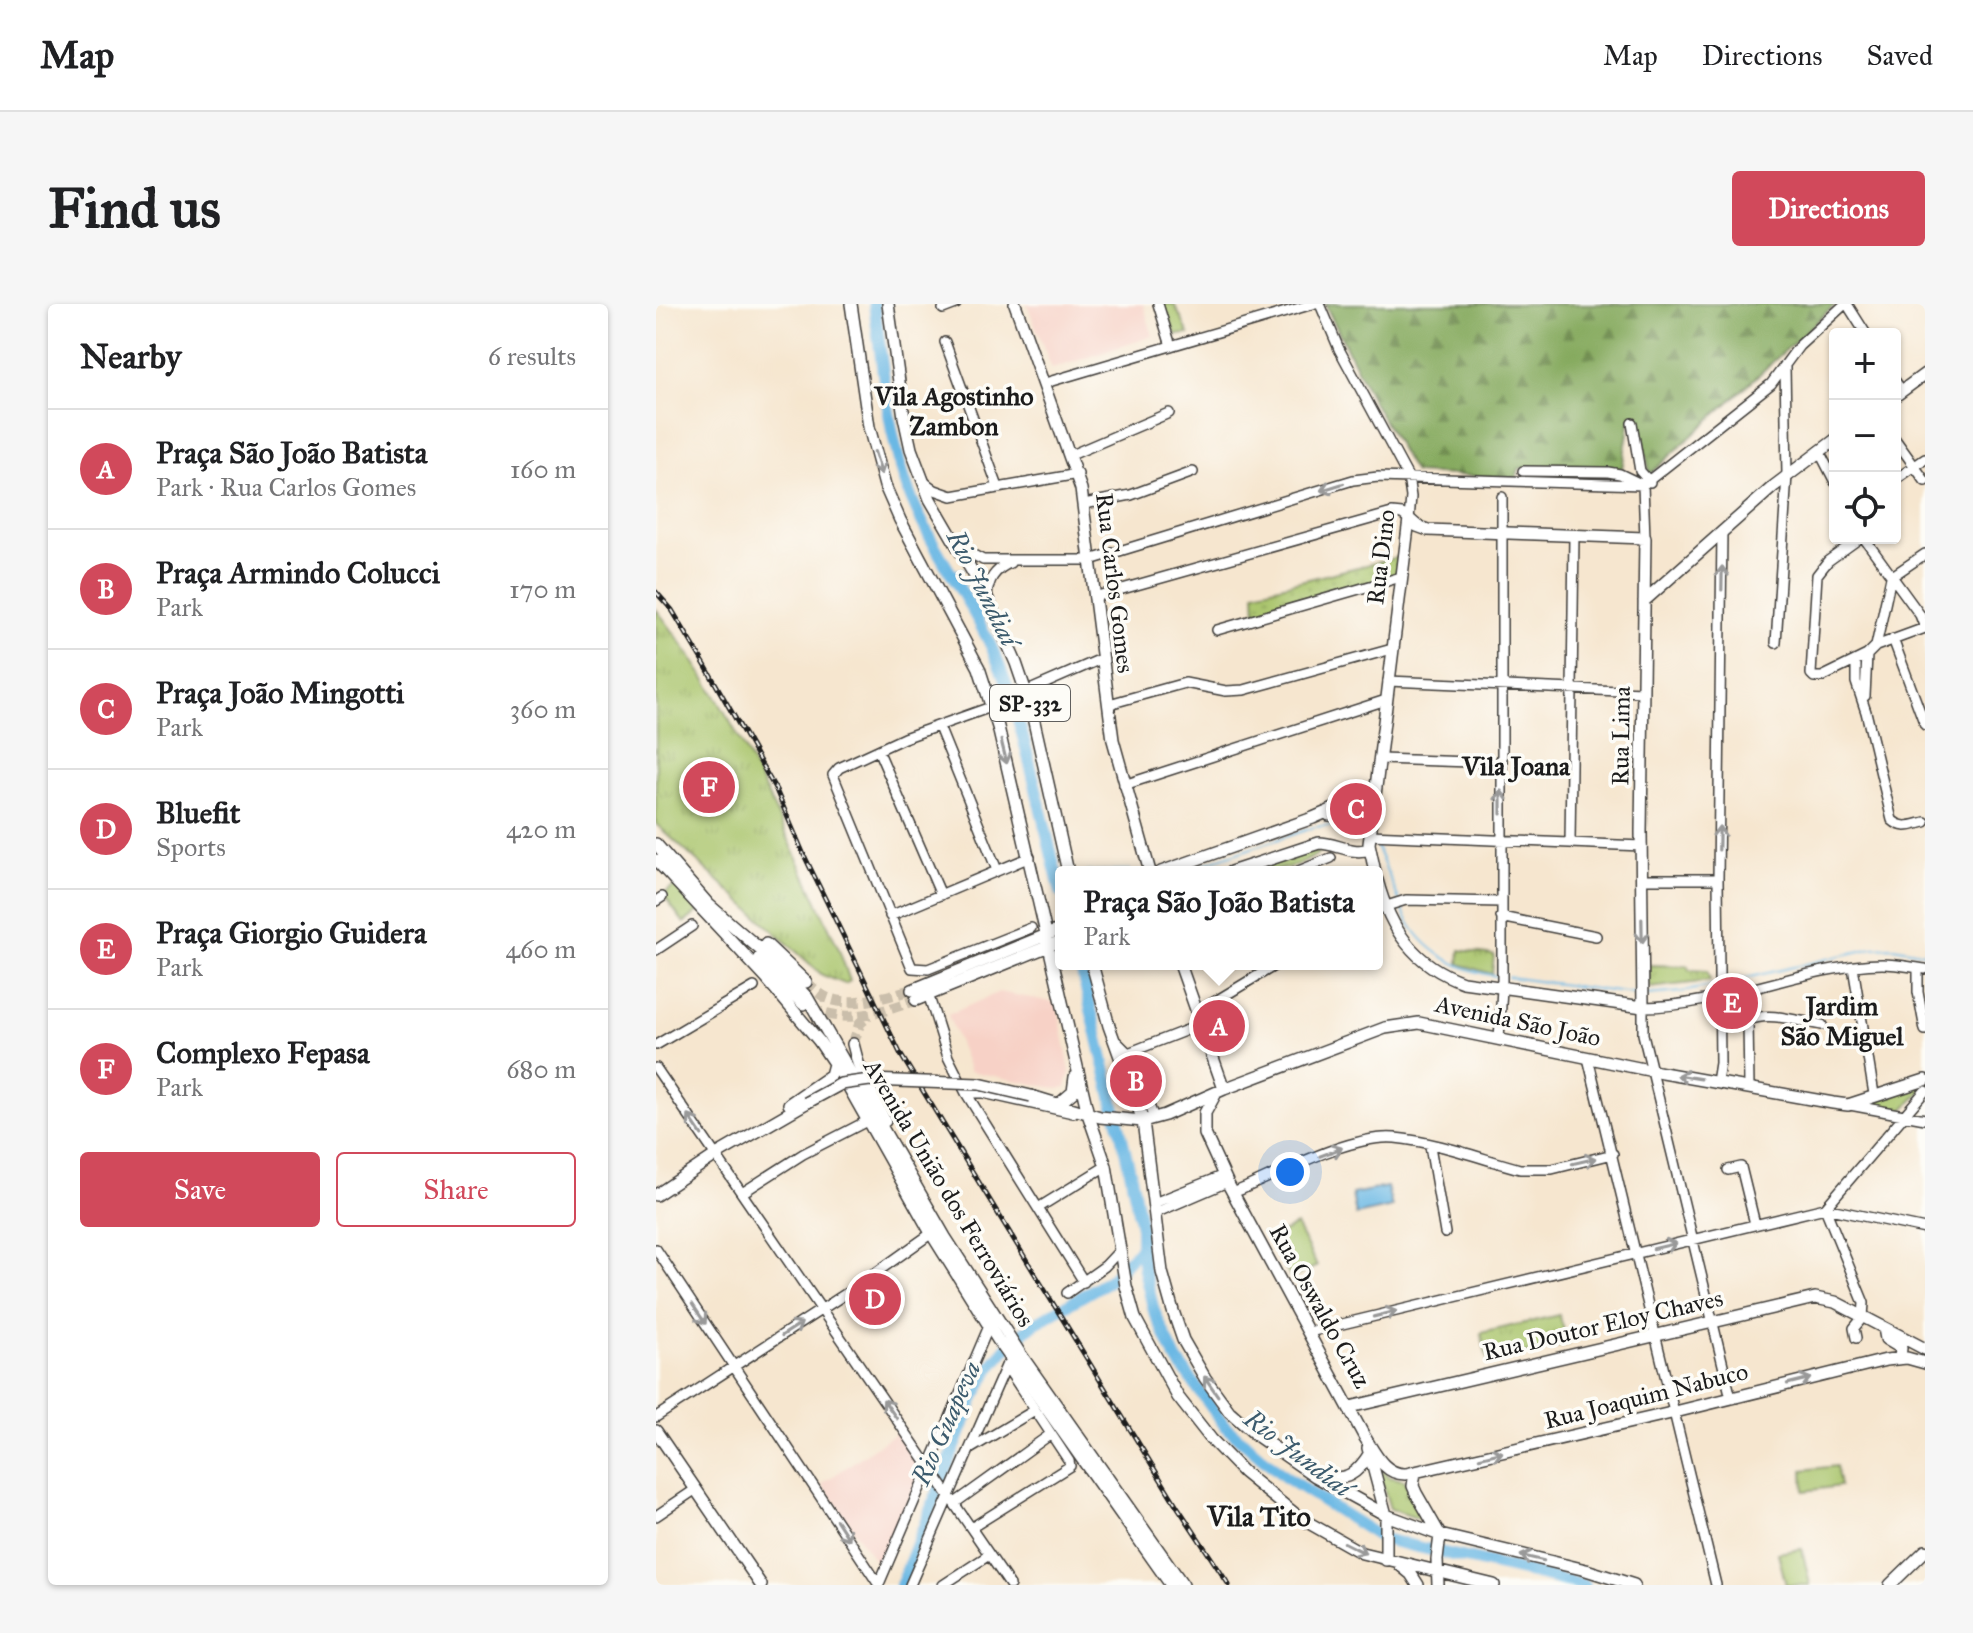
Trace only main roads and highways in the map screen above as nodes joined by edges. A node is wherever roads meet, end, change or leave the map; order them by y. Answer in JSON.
{"nodes":[{"id":1,"x":851,"y":304,"type":"edge"},
{"id":2,"x":888,"y":304,"type":"edge"},
{"id":3,"x":1015,"y":304,"type":"edge"},
{"id":4,"x":1925,"y":374,"type":"edge"},
{"id":5,"x":1901,"y":388,"type":"edge"},
{"id":6,"x":1829,"y":444,"type":"edge"},
{"id":7,"x":1645,"y":538,"type":"joint"},
{"id":8,"x":1644,"y":601,"type":"junction"},
{"id":9,"x":1375,"y":791,"type":"junction"},
{"id":10,"x":1313,"y":818,"type":"junction"},
{"id":11,"x":1369,"y":838,"type":"junction"},
{"id":12,"x":656,"y":844,"type":"edge"},
{"id":13,"x":1338,"y":845,"type":"junction"},
{"id":14,"x":656,"y":860,"type":"edge"},
{"id":15,"x":1066,"y":866,"type":"edge"},
{"id":16,"x":1148,"y":866,"type":"edge"},
{"id":17,"x":1178,"y":866,"type":"edge"},
{"id":18,"x":1247,"y":866,"type":"edge"},
{"id":19,"x":1366,"y":866,"type":"edge"},
{"id":20,"x":1371,"y":866,"type":"edge"},
{"id":21,"x":703,"y":896,"type":"junction"},
{"id":22,"x":1385,"y":906,"type":"edge"},
{"id":23,"x":715,"y":924,"type":"junction"},
{"id":24,"x":1055,"y":938,"type":"edge"},
{"id":25,"x":1060,"y":970,"type":"edge"},
{"id":26,"x":1094,"y":970,"type":"edge"},
{"id":27,"x":1182,"y":970,"type":"edge"},
{"id":28,"x":806,"y":982,"type":"tunnel mouth"},
{"id":29,"x":914,"y":995,"type":"tunnel mouth"},
{"id":30,"x":803,"y":1004,"type":"tunnel mouth"},
{"id":31,"x":853,"y":1044,"type":"dead end"},
{"id":32,"x":1074,"y":1056,"type":"junction"},
{"id":33,"x":834,"y":1064,"type":"junction"},
{"id":34,"x":1922,"y":1087,"type":"edge"},
{"id":35,"x":1220,"y":1091,"type":"junction"},
{"id":36,"x":1059,"y":1104,"type":"junction"},
{"id":37,"x":1088,"y":1114,"type":"junction"},
{"id":38,"x":1142,"y":1117,"type":"junction"},
{"id":39,"x":775,"y":1119,"type":"junction"},
{"id":40,"x":910,"y":1177,"type":"junction"},
{"id":41,"x":656,"y":1195,"type":"edge"},
{"id":42,"x":935,"y":1230,"type":"junction"},
{"id":43,"x":1884,"y":1328,"type":"junction"},
{"id":44,"x":1002,"y":1336,"type":"junction"},
{"id":45,"x":1925,"y":1350,"type":"edge"},
{"id":46,"x":1013,"y":1358,"type":"junction"},
{"id":47,"x":1904,"y":1358,"type":"junction"},
{"id":48,"x":1925,"y":1363,"type":"edge"},
{"id":49,"x":1350,"y":1407,"type":"junction"},
{"id":50,"x":656,"y":1431,"type":"edge"},
{"id":51,"x":1364,"y":1436,"type":"junction"},
{"id":52,"x":1370,"y":1453,"type":"junction"},
{"id":53,"x":1415,"y":1472,"type":"junction"},
{"id":54,"x":1315,"y":1476,"type":"junction"},
{"id":55,"x":1386,"y":1521,"type":"junction"},
{"id":56,"x":1440,"y":1537,"type":"junction"},
{"id":57,"x":1925,"y":1551,"type":"edge"},
{"id":58,"x":1389,"y":1557,"type":"junction"},
{"id":59,"x":1436,"y":1565,"type":"junction"},
{"id":60,"x":761,"y":1585,"type":"edge"},
{"id":61,"x":1171,"y":1585,"type":"edge"},
{"id":62,"x":1183,"y":1585,"type":"edge"},
{"id":63,"x":1418,"y":1585,"type":"edge"},
{"id":64,"x":1438,"y":1585,"type":"edge"},
{"id":65,"x":1494,"y":1585,"type":"edge"},
{"id":66,"x":1634,"y":1585,"type":"edge"},
{"id":67,"x":1890,"y":1585,"type":"edge"}],
"edges":[{"from":1,"to":24,"type":"main road","number":"SP-332","one_way":true},
{"from":2,"to":15,"type":"main road","number":"SP-332"},
{"from":3,"to":16,"type":"main road","name":"Rua Carlos Gomes"},
{"from":4,"to":5,"type":"main road"},
{"from":6,"to":8,"type":"main road"},
{"from":7,"to":8,"type":"main road","name":"Rua Lima"},
{"from":7,"to":9,"type":"main road","name":"Rua Dino"},
{"from":8,"to":22,"type":"main road","name":"Rua Lima","one_way":true},
{"from":9,"to":10,"type":"main road"},
{"from":9,"to":11,"type":"main road","name":"Rua Dino"},
{"from":10,"to":11,"type":"main road"},
{"from":10,"to":17,"type":"main road"},
{"from":11,"to":13,"type":"main road"},
{"from":11,"to":20,"type":"main road"},
{"from":12,"to":21,"type":"main road","name":"Avenida União dos Ferroviários"},
{"from":13,"to":18,"type":"main road"},
{"from":13,"to":19,"type":"main road"},
{"from":14,"to":23,"type":"main road","name":"Avenida União dos Ferroviários"},
{"from":21,"to":28,"type":"main road"},
{"from":21,"to":40,"type":"main road","name":"Avenida União dos Ferroviários"},
{"from":23,"to":30,"type":"main road"},
{"from":23,"to":33,"type":"main road","name":"Avenida União dos Ferroviários"},
{"from":24,"to":29,"type":"main road"},
{"from":25,"to":32,"type":"main road","number":"SP-332"},
{"from":26,"to":38,"type":"main road"},
{"from":27,"to":35,"type":"main road"},
{"from":31,"to":40,"type":"main road"},
{"from":32,"to":36,"type":"main road"},
{"from":32,"to":37,"type":"main road","number":"SP-332"},
{"from":33,"to":39,"type":"main road"},
{"from":33,"to":42,"type":"main road","name":"Avenida União dos Ferroviários"},
{"from":34,"to":35,"type":"main road","name":"Avenida São João","one_way":true},
{"from":35,"to":38,"type":"main road","name":"Avenida São João"},
{"from":35,"to":49,"type":"main road","name":"Rua Oswaldo Cruz"},
{"from":36,"to":37,"type":"main road","name":"Avenida São João"},
{"from":36,"to":39,"type":"main road","name":"Avenida São João","bridge":true},
{"from":37,"to":38,"type":"main road","name":"Avenida São João"},
{"from":37,"to":58,"type":"main road","number":"SP-332","one_way":true},
{"from":54,"to":38,"type":"main road","one_way":true},
{"from":39,"to":41,"type":"main road"},
{"from":40,"to":42,"type":"main road","name":"Avenida União dos Ferroviários"},
{"from":42,"to":44,"type":"main road","name":"Avenida União dos Ferroviários"},
{"from":42,"to":44,"type":"main road","name":"Avenida União dos Ferroviários"},
{"from":43,"to":45,"type":"main road","name":"Rua Doutor Eloy Chaves"},
{"from":43,"to":47,"type":"main road"},
{"from":43,"to":49,"type":"main road","name":"Rua Doutor Eloy Chaves"},
{"from":44,"to":46,"type":"main road","name":"Avenida União dos Ferroviários"},
{"from":45,"to":47,"type":"main road"},
{"from":46,"to":61,"type":"main road","name":"Avenida União dos Ferroviários"},
{"from":46,"to":62,"type":"main road","name":"Avenida União dos Ferroviários"},
{"from":47,"to":48,"type":"main road"},
{"from":53,"to":47,"type":"main road","name":"Rua Joaquim Nabuco","one_way":true},
{"from":49,"to":51,"type":"main road","name":"Rua Oswaldo Cruz"},
{"from":50,"to":60,"type":"main road"},
{"from":51,"to":52,"type":"main road"},
{"from":51,"to":53,"type":"main road","name":"Rua Oswaldo Cruz"},
{"from":52,"to":54,"type":"main road"},
{"from":52,"to":55,"type":"main road"},
{"from":53,"to":56,"type":"main road"},
{"from":54,"to":55,"type":"main road"},
{"from":55,"to":56,"type":"main road"},
{"from":55,"to":58,"type":"main road"},
{"from":56,"to":59,"type":"main road"},
{"from":66,"to":56,"type":"main road","one_way":true},
{"from":57,"to":67,"type":"main road"},
{"from":58,"to":59,"type":"main road","number":"SP-332"},
{"from":58,"to":63,"type":"main road"},
{"from":59,"to":64,"type":"main road"},
{"from":59,"to":65,"type":"main road","number":"SP-332"}]}
